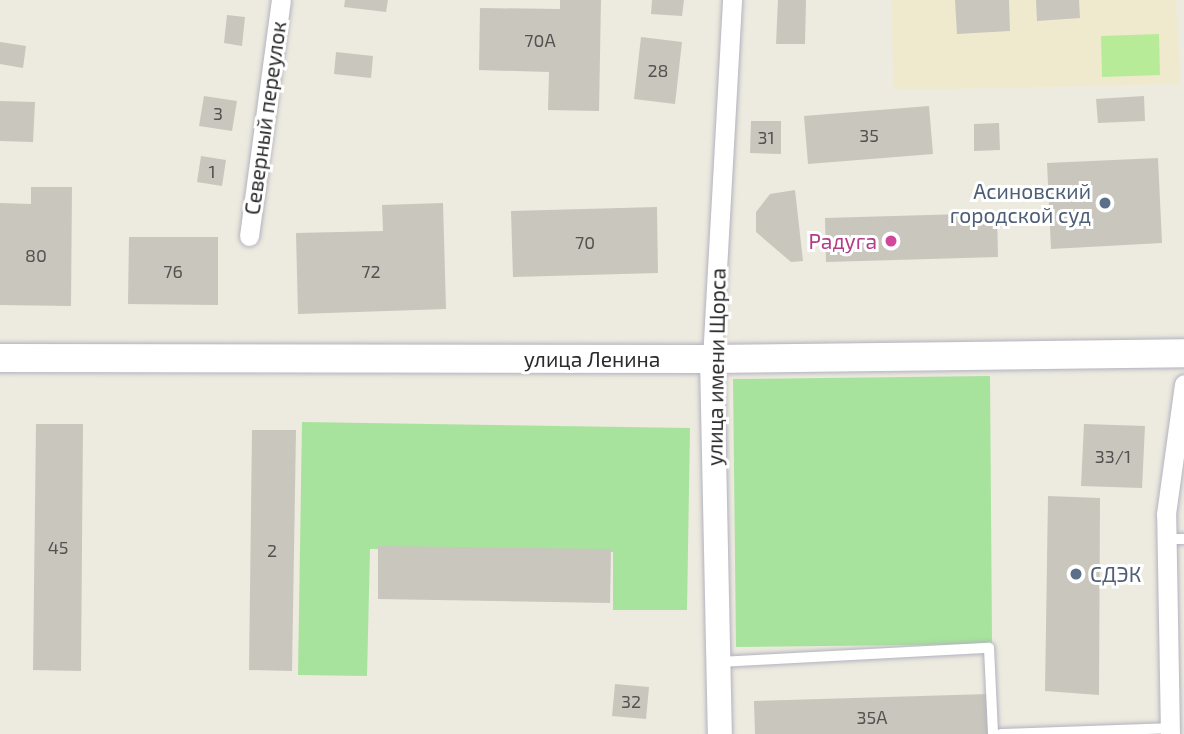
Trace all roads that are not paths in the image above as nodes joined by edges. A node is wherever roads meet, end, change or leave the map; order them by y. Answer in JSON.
{"nodes":[{"id":1,"x":281,"y":0,"type":"edge"},
{"id":2,"x":732,"y":0,"type":"edge"},
{"id":3,"x":249,"y":236,"type":"dead end"},
{"id":4,"x":1184,"y":353,"type":"edge"},
{"id":5,"x":0,"y":358,"type":"edge"},
{"id":6,"x":712,"y":359,"type":"junction"},
{"id":7,"x":1184,"y":384,"type":"edge"},
{"id":8,"x":1175,"y":539,"type":"edge"},
{"id":9,"x":718,"y":662,"type":"junction"},
{"id":10,"x":1170,"y":731,"type":"edge"},
{"id":11,"x":720,"y":734,"type":"edge"},
{"id":12,"x":993,"y":734,"type":"edge"},
{"id":13,"x":1001,"y":734,"type":"edge"}],
"edges":[{"from":1,"to":3,"type":"street","name":"Северный переулок"},
{"from":2,"to":6,"type":"street","name":"улица имени Щорса"},
{"from":4,"to":6,"type":"main road","name":"улица Ленина"},
{"from":5,"to":6,"type":"main road","name":"улица Ленина"},
{"from":6,"to":9,"type":"street","name":"улица имени Щорса"},
{"from":7,"to":8,"type":"street"},
{"from":8,"to":10,"type":"street"},
{"from":9,"to":11,"type":"street","name":"улица имени Щорса"},
{"from":9,"to":12,"type":"lane"},
{"from":10,"to":13,"type":"lane"}]}
